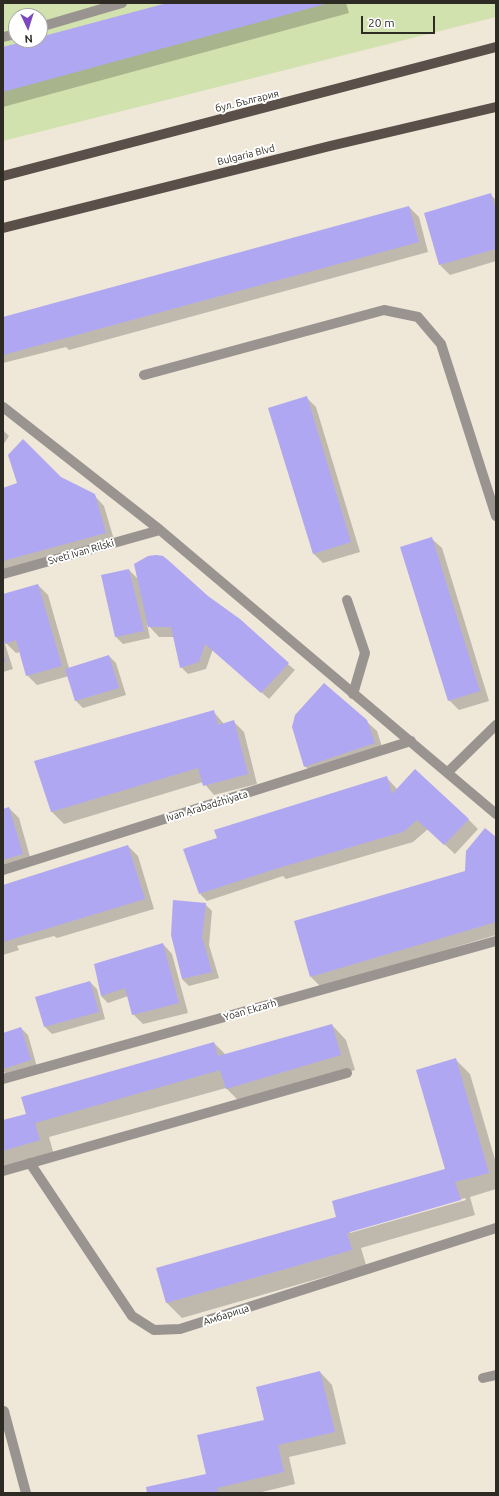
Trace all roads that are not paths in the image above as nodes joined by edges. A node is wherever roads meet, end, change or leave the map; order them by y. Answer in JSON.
{"nodes":[{"id":1,"x":122,"y":3,"type":"edge"},
{"id":2,"x":48,"y":25,"type":"edge"},
{"id":3,"x":496,"y":47,"type":"edge"},
{"id":4,"x":496,"y":107,"type":"edge"},
{"id":5,"x":3,"y":176,"type":"edge"},
{"id":6,"x":3,"y":228,"type":"edge"},
{"id":7,"x":144,"y":375,"type":"dead end"},
{"id":8,"x":3,"y":407,"type":"edge"},
{"id":9,"x":496,"y":516,"type":"edge"},
{"id":10,"x":160,"y":530,"type":"junction"},
{"id":11,"x":3,"y":574,"type":"edge"},
{"id":12,"x":347,"y":600,"type":"dead end"},
{"id":13,"x":353,"y":694,"type":"junction"},
{"id":14,"x":496,"y":725,"type":"edge"},
{"id":15,"x":411,"y":741,"type":"junction"},
{"id":16,"x":448,"y":772,"type":"junction"},
{"id":17,"x":496,"y":814,"type":"edge"},
{"id":18,"x":3,"y":870,"type":"edge"},
{"id":19,"x":496,"y":941,"type":"edge"},
{"id":20,"x":347,"y":1073,"type":"dead end"},
{"id":21,"x":3,"y":1079,"type":"edge"},
{"id":22,"x":30,"y":1163,"type":"junction"},
{"id":23,"x":3,"y":1171,"type":"edge"},
{"id":24,"x":496,"y":1228,"type":"edge"},
{"id":25,"x":496,"y":1375,"type":"edge"},
{"id":26,"x":483,"y":1378,"type":"dead end"},
{"id":27,"x":4,"y":1411,"type":"dead end"},
{"id":28,"x":26,"y":1493,"type":"edge"}],
"edges":[{"from":1,"to":2,"type":"street"},
{"from":3,"to":5,"type":"main road","name":"бул. България"},
{"from":4,"to":6,"type":"main road","name":"Bulgaria Blvd"},
{"from":7,"to":9,"type":"street"},
{"from":8,"to":10,"type":"street"},
{"from":10,"to":11,"type":"street","name":"Sveti Ivan Rilski"},
{"from":10,"to":13,"type":"street"},
{"from":12,"to":13,"type":"street"},
{"from":13,"to":15,"type":"street"},
{"from":14,"to":16,"type":"street"},
{"from":15,"to":16,"type":"street"},
{"from":15,"to":18,"type":"street","name":"Ivan Arabadzhiyata"},
{"from":16,"to":17,"type":"street"},
{"from":19,"to":21,"type":"street","name":"Yoan Ekzarh"},
{"from":20,"to":22,"type":"street"},
{"from":22,"to":23,"type":"street"},
{"from":22,"to":24,"type":"street","name":"Амбарица"},
{"from":25,"to":26,"type":"street"},
{"from":27,"to":28,"type":"street"}]}
